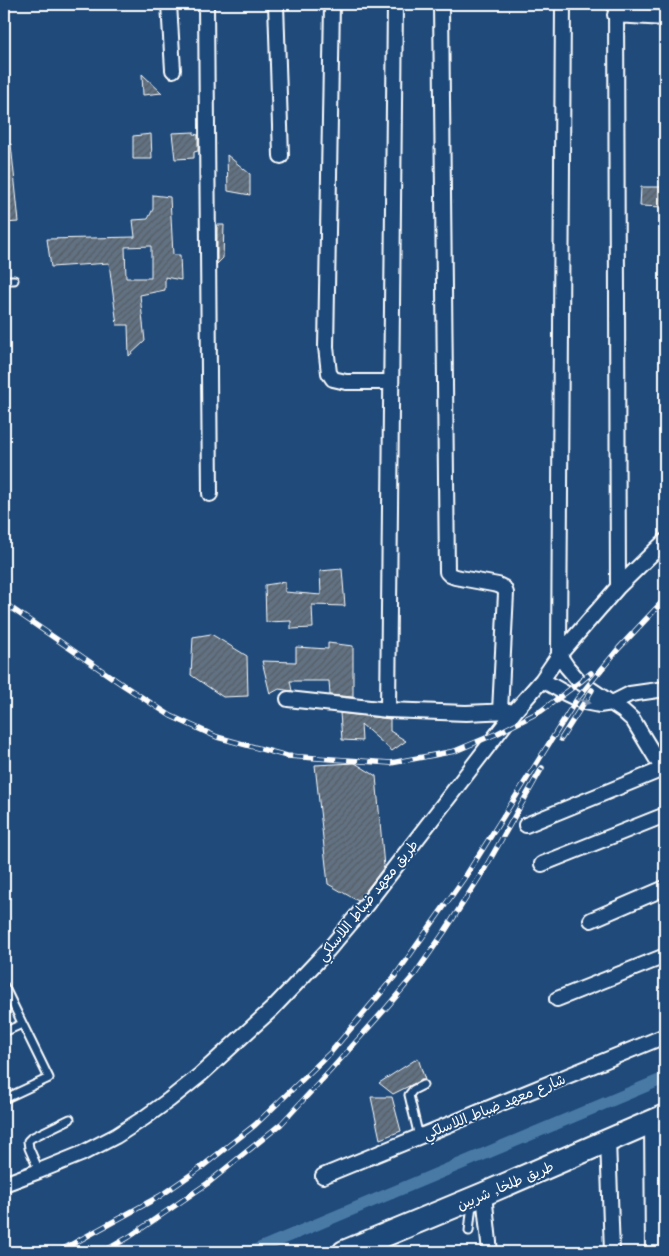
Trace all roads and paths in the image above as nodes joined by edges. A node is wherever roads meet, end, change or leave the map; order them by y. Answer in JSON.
{"nodes":[{"id":1,"x":169,"y":4,"type":"edge"},
{"id":2,"x":206,"y":4,"type":"edge"},
{"id":3,"x":276,"y":4,"type":"edge"},
{"id":4,"x":332,"y":4,"type":"edge"},
{"id":5,"x":395,"y":4,"type":"edge"},
{"id":6,"x":441,"y":4,"type":"edge"},
{"id":7,"x":563,"y":4,"type":"edge"},
{"id":8,"x":616,"y":10,"type":"edge"},
{"id":9,"x":665,"y":18,"type":"edge"},
{"id":10,"x":173,"y":70,"type":"dead end"},
{"id":11,"x":281,"y":156,"type":"dead end"},
{"id":12,"x":4,"y":280,"type":"edge"},
{"id":13,"x":14,"y":280,"type":"dead end"},
{"id":14,"x":391,"y":382,"type":"junction"},
{"id":15,"x":210,"y":494,"type":"dead end"},
{"id":16,"x":665,"y":541,"type":"edge"},
{"id":17,"x":618,"y":586,"type":"junction"},
{"id":18,"x":560,"y":657,"type":"junction"},
{"id":19,"x":544,"y":681,"type":"junction"},
{"id":20,"x":665,"y":689,"type":"edge"},
{"id":21,"x":288,"y":699,"type":"dead end"},
{"id":22,"x":612,"y":703,"type":"junction"},
{"id":23,"x":388,"y":710,"type":"junction"},
{"id":24,"x":500,"y":711,"type":"junction"},
{"id":25,"x":515,"y":711,"type":"junction"},
{"id":26,"x":664,"y":771,"type":"edge"},
{"id":27,"x":665,"y":815,"type":"edge"},
{"id":28,"x":526,"y":825,"type":"dead end"},
{"id":29,"x":542,"y":864,"type":"dead end"},
{"id":30,"x":665,"y":888,"type":"edge"},
{"id":31,"x":591,"y":920,"type":"dead end"},
{"id":32,"x":665,"y":956,"type":"edge"},
{"id":33,"x":4,"y":986,"type":"edge"},
{"id":34,"x":557,"y":999,"type":"dead end"},
{"id":35,"x":22,"y":1024,"type":"junction"},
{"id":36,"x":4,"y":1032,"type":"edge"},
{"id":37,"x":665,"y":1036,"type":"edge"},
{"id":38,"x":423,"y":1085,"type":"dead end"},
{"id":39,"x":4,"y":1099,"type":"edge"},
{"id":40,"x":659,"y":1118,"type":"edge"},
{"id":41,"x":70,"y":1119,"type":"dead end"},
{"id":42,"x":419,"y":1137,"type":"junction"},
{"id":43,"x":608,"y":1140,"type":"junction"},
{"id":44,"x":39,"y":1171,"type":"junction"},
{"id":45,"x":324,"y":1176,"type":"dead end"},
{"id":46,"x":4,"y":1184,"type":"edge"},
{"id":47,"x":478,"y":1196,"type":"junction"},
{"id":48,"x":469,"y":1231,"type":"dead end"},
{"id":49,"x":344,"y":1252,"type":"edge"},
{"id":50,"x":490,"y":1252,"type":"edge"},
{"id":51,"x":612,"y":1252,"type":"edge"},
{"id":52,"x":653,"y":1252,"type":"edge"}],
"edges":[{"from":1,"to":10,"type":"street"},
{"from":2,"to":15,"type":"street"},
{"from":3,"to":11,"type":"street"},
{"from":4,"to":14,"type":"street"},
{"from":5,"to":14,"type":"street"},
{"from":6,"to":24,"type":"street"},
{"from":7,"to":18,"type":"street"},
{"from":8,"to":9,"type":"street"},
{"from":8,"to":17,"type":"street"},
{"from":12,"to":13,"type":"lane"},
{"from":14,"to":23,"type":"street"},
{"from":16,"to":17,"type":"street","name":"طريق معهد ضباط اللاسلكي"},
{"from":17,"to":18,"type":"street","name":"طريق معهد ضباط اللاسلكي"},
{"from":18,"to":19,"type":"street","name":"طريق معهد ضباط اللاسلكي"},
{"from":18,"to":22,"type":"street"},
{"from":19,"to":22,"type":"street","one_way":true},
{"from":19,"to":25,"type":"street","name":"طريق معهد ضباط اللاسلكي"},
{"from":20,"to":22,"type":"street"},
{"from":21,"to":23,"type":"street"},
{"from":22,"to":26,"type":"street"},
{"from":23,"to":24,"type":"street"},
{"from":24,"to":25,"type":"street"},
{"from":25,"to":44,"type":"street","name":"طريق معهد ضباط اللاسلكي"},
{"from":26,"to":28,"type":"street"},
{"from":27,"to":29,"type":"street"},
{"from":30,"to":31,"type":"street"},
{"from":32,"to":34,"type":"street"},
{"from":33,"to":35,"type":"lane"},
{"from":35,"to":36,"type":"lane"},
{"from":35,"to":39,"type":"lane"},
{"from":37,"to":42,"type":"street","name":"شارع معهد ضباط اللاسلكي"},
{"from":38,"to":42,"type":"lane"},
{"from":40,"to":43,"type":"main road","name":"طريق طلخا, شربين"},
{"from":40,"to":52,"type":"street"},
{"from":41,"to":44,"type":"lane"},
{"from":42,"to":45,"type":"street","name":"شارع معهد ضباط اللاسلكي"},
{"from":43,"to":47,"type":"main road","name":"طريق طلخا, شربين"},
{"from":43,"to":51,"type":"street"},
{"from":44,"to":46,"type":"street","name":"طريق معهد ضباط اللاسلكي"},
{"from":47,"to":48,"type":"lane"},
{"from":47,"to":49,"type":"main road","name":"طريق طلخا, شربين"},
{"from":47,"to":50,"type":"street"}]}
